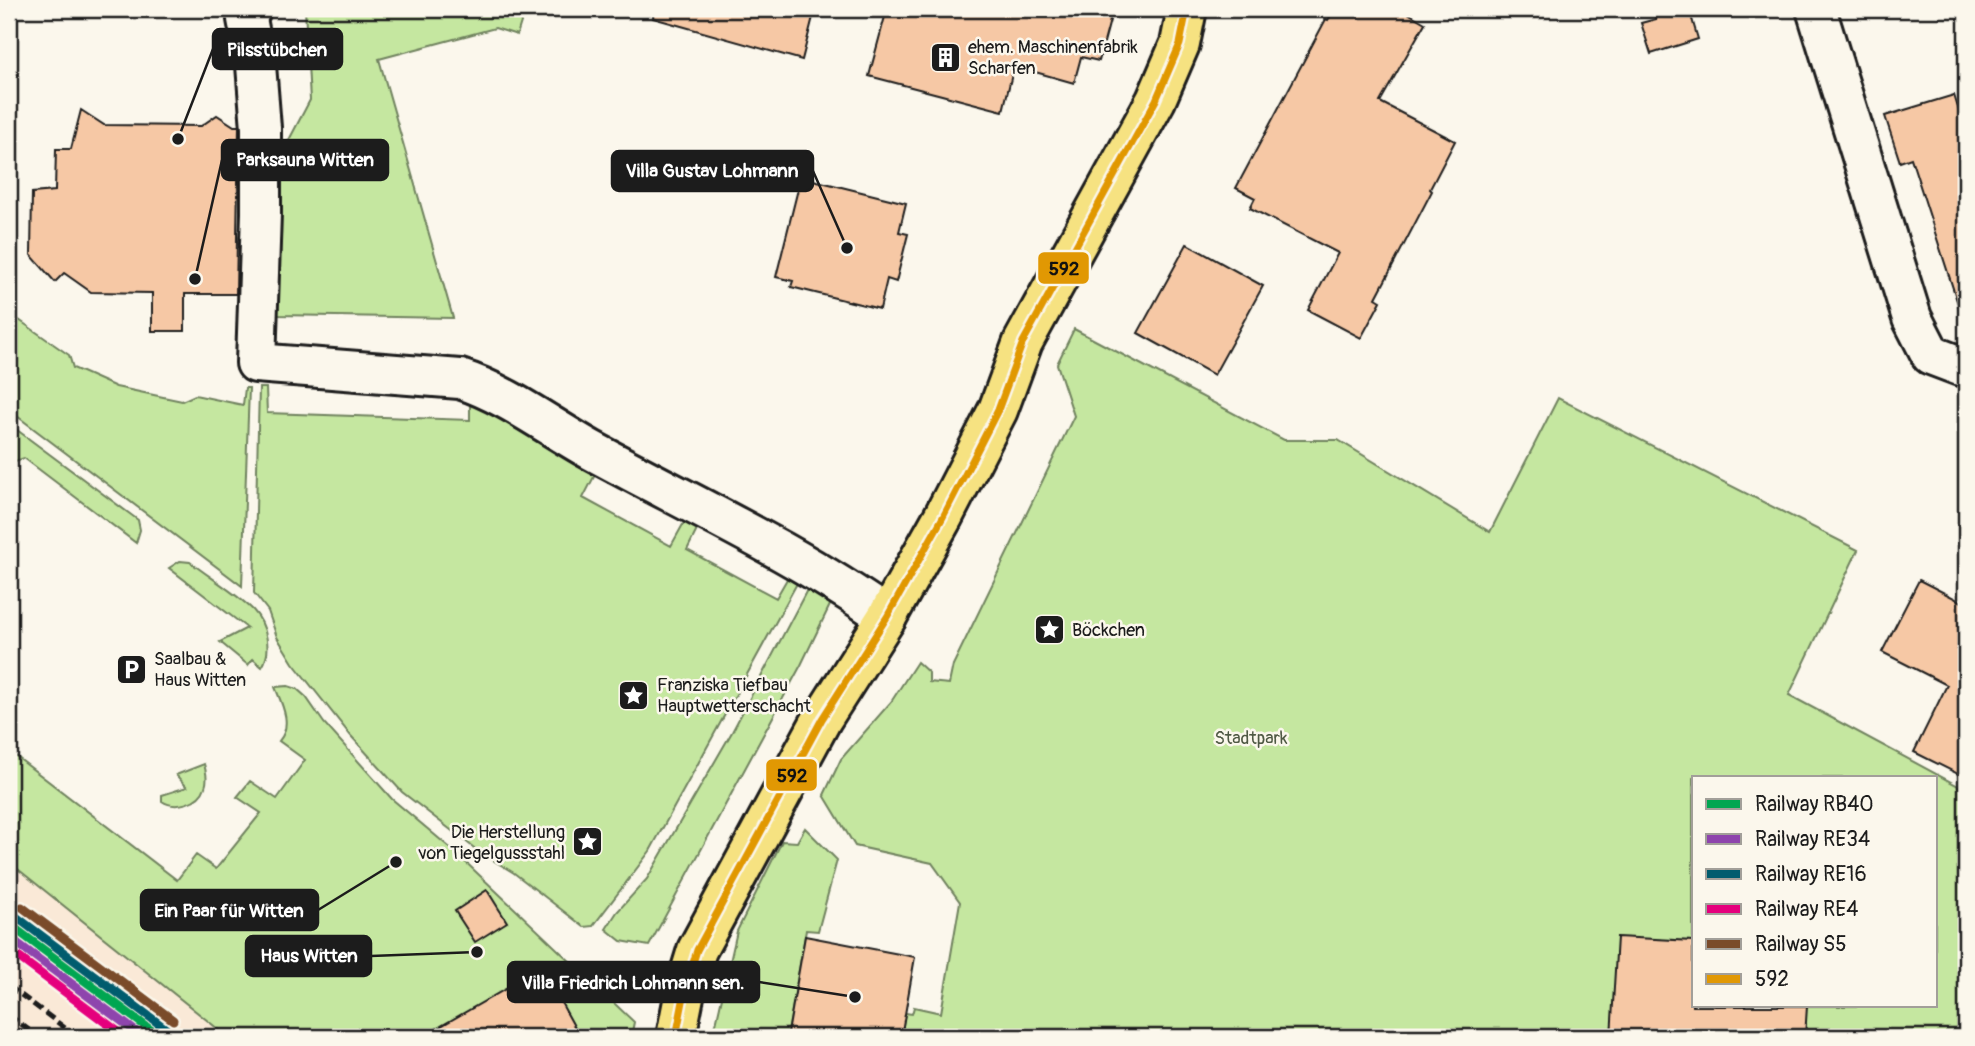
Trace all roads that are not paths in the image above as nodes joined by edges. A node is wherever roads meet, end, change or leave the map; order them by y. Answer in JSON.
{"nodes":[{"id":1,"x":251,"y":9,"type":"edge"},
{"id":2,"x":1187,"y":9,"type":"edge"},
{"id":3,"x":1816,"y":9,"type":"edge"},
{"id":4,"x":1966,"y":363,"type":"edge"},
{"id":5,"x":887,"y":617,"type":"junction"},
{"id":6,"x":676,"y":1037,"type":"edge"}],
"edges":[{"from":1,"to":5,"type":"lane"},
{"from":2,"to":5,"type":"main road"},
{"from":3,"to":4,"type":"lane"},
{"from":5,"to":6,"type":"main road"}]}
